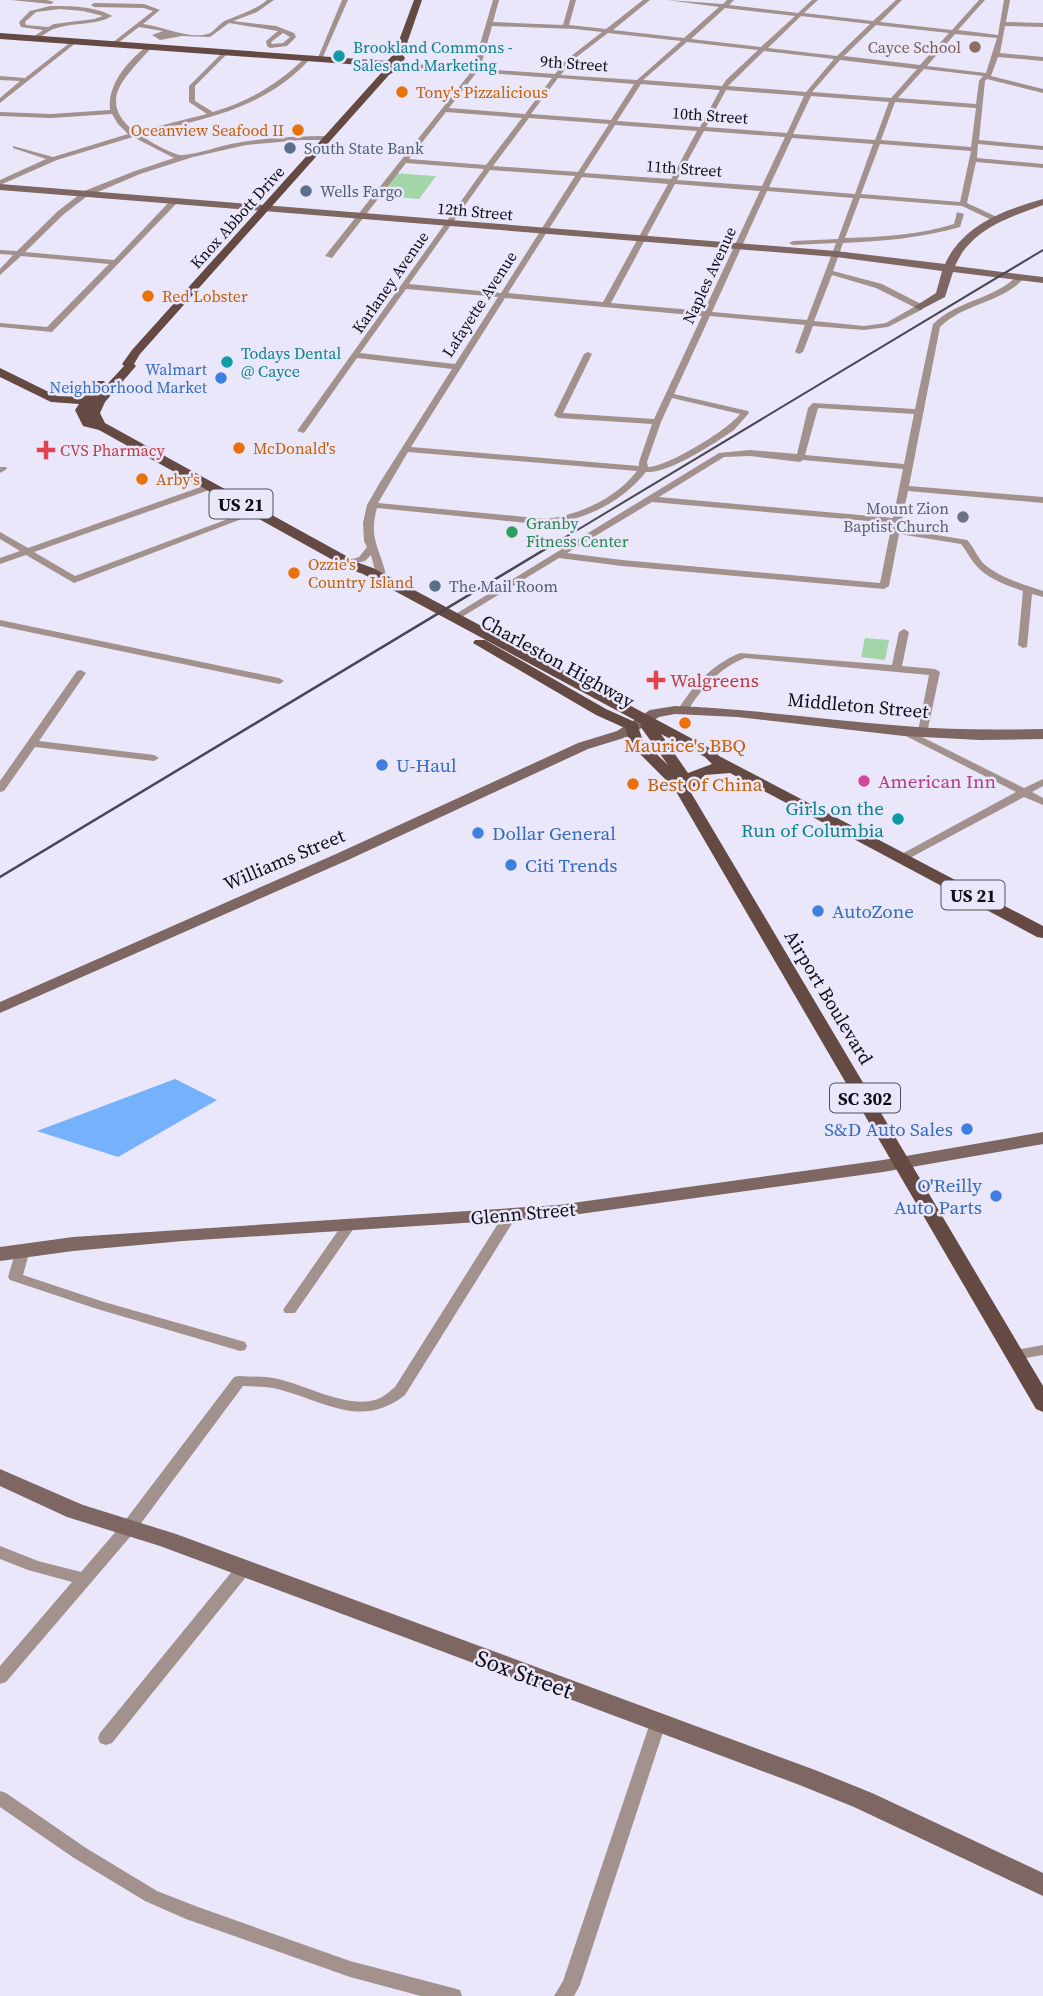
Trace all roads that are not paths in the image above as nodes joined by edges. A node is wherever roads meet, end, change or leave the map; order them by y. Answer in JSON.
{"nodes":[{"id":1,"x":14,"y":0,"type":"edge"},
{"id":2,"x":271,"y":0,"type":"edge"},
{"id":3,"x":345,"y":0,"type":"edge"},
{"id":4,"x":418,"y":0,"type":"edge"},
{"id":5,"x":496,"y":0,"type":"edge"},
{"id":6,"x":573,"y":0,"type":"edge"},
{"id":7,"x":647,"y":0,"type":"edge"},
{"id":8,"x":670,"y":0,"type":"edge"},
{"id":9,"x":815,"y":0,"type":"edge"},
{"id":10,"x":899,"y":0,"type":"edge"},
{"id":11,"x":982,"y":0,"type":"edge"},
{"id":12,"x":995,"y":0,"type":"edge"},
{"id":13,"x":1007,"y":1,"type":"edge"},
{"id":14,"x":727,"y":3,"type":"edge"},
{"id":15,"x":799,"y":15,"type":"junction"},
{"id":16,"x":229,"y":21,"type":"junction"},
{"id":17,"x":876,"y":23,"type":"junction"},
{"id":18,"x":490,"y":24,"type":"junction"},
{"id":19,"x":1002,"y":24,"type":"junction"},
{"id":20,"x":138,"y":25,"type":"junction"},
{"id":21,"x":1043,"y":25,"type":"edge"},
{"id":22,"x":566,"y":26,"type":"junction"},
{"id":23,"x":47,"y":29,"type":"junction"},
{"id":24,"x":173,"y":31,"type":"junction"},
{"id":25,"x":281,"y":31,"type":"dead end"},
{"id":26,"x":607,"y":31,"type":"junction"},
{"id":27,"x":953,"y":32,"type":"junction"},
{"id":28,"x":182,"y":35,"type":"junction"},
{"id":29,"x":0,"y":36,"type":"edge"},
{"id":30,"x":1000,"y":37,"type":"junction"},
{"id":31,"x":34,"y":39,"type":"junction"},
{"id":32,"x":684,"y":40,"type":"junction"},
{"id":33,"x":74,"y":42,"type":"junction"},
{"id":34,"x":114,"y":44,"type":"junction"},
{"id":35,"x":149,"y":47,"type":"junction"},
{"id":36,"x":762,"y":48,"type":"junction"},
{"id":37,"x":226,"y":52,"type":"junction"},
{"id":38,"x":996,"y":55,"type":"junction"},
{"id":39,"x":839,"y":57,"type":"junction"},
{"id":40,"x":308,"y":58,"type":"junction"},
{"id":41,"x":318,"y":59,"type":"junction"},
{"id":42,"x":1043,"y":59,"type":"edge"},
{"id":43,"x":393,"y":64,"type":"junction"},
{"id":44,"x":921,"y":67,"type":"junction"},
{"id":45,"x":475,"y":70,"type":"junction"},
{"id":46,"x":557,"y":76,"type":"junction"},
{"id":47,"x":988,"y":76,"type":"junction"},
{"id":48,"x":0,"y":78,"type":"edge"},
{"id":49,"x":26,"y":80,"type":"junction"},
{"id":50,"x":638,"y":82,"type":"junction"},
{"id":51,"x":724,"y":88,"type":"junction"},
{"id":52,"x":1043,"y":91,"type":"edge"},
{"id":53,"x":807,"y":94,"type":"junction"},
{"id":54,"x":0,"y":100,"type":"edge"},
{"id":55,"x":893,"y":100,"type":"junction"},
{"id":56,"x":979,"y":106,"type":"junction"},
{"id":57,"x":444,"y":110,"type":"junction"},
{"id":58,"x":114,"y":112,"type":"junction"},
{"id":59,"x":0,"y":114,"type":"edge"},
{"id":60,"x":213,"y":115,"type":"junction"},
{"id":61,"x":528,"y":116,"type":"junction"},
{"id":62,"x":613,"y":122,"type":"junction"},
{"id":63,"x":701,"y":129,"type":"junction"},
{"id":64,"x":134,"y":134,"type":"junction"},
{"id":65,"x":789,"y":135,"type":"junction"},
{"id":66,"x":328,"y":138,"type":"junction"},
{"id":67,"x":877,"y":142,"type":"junction"},
{"id":68,"x":975,"y":145,"type":"junction"},
{"id":69,"x":15,"y":147,"type":"dead end"},
{"id":70,"x":1043,"y":148,"type":"edge"},
{"id":71,"x":53,"y":159,"type":"junction"},
{"id":72,"x":183,"y":159,"type":"junction"},
{"id":73,"x":973,"y":160,"type":"junction"},
{"id":74,"x":402,"y":161,"type":"junction"},
{"id":75,"x":1043,"y":166,"type":"edge"},
{"id":76,"x":488,"y":168,"type":"junction"},
{"id":77,"x":581,"y":174,"type":"junction"},
{"id":78,"x":671,"y":181,"type":"junction"},
{"id":79,"x":0,"y":185,"type":"edge"},
{"id":80,"x":764,"y":189,"type":"junction"},
{"id":81,"x":83,"y":195,"type":"junction"},
{"id":82,"x":858,"y":196,"type":"junction"},
{"id":83,"x":174,"y":202,"type":"junction"},
{"id":84,"x":1043,"y":202,"type":"edge"},
{"id":85,"x":963,"y":204,"type":"junction"},
{"id":86,"x":265,"y":209,"type":"junction"},
{"id":87,"x":960,"y":214,"type":"dead end"},
{"id":88,"x":358,"y":216,"type":"junction"},
{"id":89,"x":996,"y":220,"type":"junction"},
{"id":90,"x":448,"y":224,"type":"junction"},
{"id":91,"x":544,"y":232,"type":"junction"},
{"id":92,"x":641,"y":240,"type":"junction"},
{"id":93,"x":841,"y":240,"type":"junction"},
{"id":94,"x":793,"y":243,"type":"dead end"},
{"id":95,"x":738,"y":246,"type":"junction"},
{"id":96,"x":0,"y":252,"type":"edge"},
{"id":97,"x":20,"y":254,"type":"junction"},
{"id":98,"x":836,"y":254,"type":"junction"},
{"id":99,"x":329,"y":256,"type":"dead end"},
{"id":100,"x":115,"y":262,"type":"junction"},
{"id":101,"x":950,"y":262,"type":"junction"},
{"id":102,"x":830,"y":272,"type":"junction"},
{"id":103,"x":0,"y":273,"type":"edge"},
{"id":104,"x":1021,"y":277,"type":"junction"},
{"id":105,"x":1043,"y":280,"type":"edge"},
{"id":106,"x":403,"y":286,"type":"junction"},
{"id":107,"x":503,"y":295,"type":"junction"},
{"id":108,"x":606,"y":304,"type":"junction"},
{"id":109,"x":920,"y":307,"type":"junction"},
{"id":110,"x":706,"y":313,"type":"junction"},
{"id":111,"x":58,"y":321,"type":"joint"},
{"id":112,"x":810,"y":323,"type":"junction"},
{"id":113,"x":0,"y":325,"type":"edge"},
{"id":114,"x":799,"y":352,"type":"dead end"},
{"id":115,"x":588,"y":354,"type":"dead end"},
{"id":116,"x":355,"y":355,"type":"junction"},
{"id":117,"x":128,"y":364,"type":"junction"},
{"id":118,"x":457,"y":367,"type":"junction"},
{"id":119,"x":0,"y":372,"type":"edge"},
{"id":120,"x":670,"y":395,"type":"junction"},
{"id":121,"x":91,"y":400,"type":"junction"},
{"id":122,"x":920,"y":412,"type":"junction"},
{"id":123,"x":558,"y":415,"type":"joint"},
{"id":124,"x":657,"y":422,"type":"junction"},
{"id":125,"x":301,"y":431,"type":"dead end"},
{"id":126,"x":406,"y":449,"type":"junction"},
{"id":127,"x":800,"y":458,"type":"junction"},
{"id":128,"x":909,"y":467,"type":"junction"},
{"id":129,"x":644,"y":469,"type":"junction"},
{"id":130,"x":209,"y":487,"type":"junction"},
{"id":131,"x":904,"y":488,"type":"junction"},
{"id":132,"x":651,"y":499,"type":"junction"},
{"id":133,"x":1043,"y":500,"type":"edge"},
{"id":134,"x":372,"y":505,"type":"junction"},
{"id":135,"x":255,"y":512,"type":"junction"},
{"id":136,"x":898,"y":526,"type":"junction"},
{"id":137,"x":0,"y":535,"type":"edge"},
{"id":138,"x":27,"y":551,"type":"junction"},
{"id":139,"x":374,"y":552,"type":"junction"},
{"id":140,"x":558,"y":555,"type":"junction"},
{"id":141,"x":0,"y":561,"type":"edge"},
{"id":142,"x":351,"y":564,"type":"junction"},
{"id":143,"x":382,"y":579,"type":"junction"},
{"id":144,"x":1028,"y":589,"type":"junction"},
{"id":145,"x":1043,"y":594,"type":"edge"},
{"id":146,"x":454,"y":618,"type":"junction"},
{"id":147,"x":0,"y":623,"type":"edge"},
{"id":148,"x":904,"y":632,"type":"dead end"},
{"id":149,"x":1023,"y":645,"type":"dead end"},
{"id":150,"x":897,"y":667,"type":"junction"},
{"id":151,"x":64,"y":678,"type":"dead end"},
{"id":152,"x":279,"y":681,"type":"dead end"},
{"id":153,"x":676,"y":710,"type":"junction"},
{"id":154,"x":629,"y":723,"type":"junction"},
{"id":155,"x":904,"y":731,"type":"junction"},
{"id":156,"x":923,"y":731,"type":"junction"},
{"id":157,"x":1043,"y":734,"type":"edge"},
{"id":158,"x":657,"y":737,"type":"junction"},
{"id":159,"x":31,"y":743,"type":"junction"},
{"id":160,"x":141,"y":757,"type":"junction"},
{"id":161,"x":154,"y":758,"type":"dead end"},
{"id":162,"x":714,"y":760,"type":"junction"},
{"id":163,"x":133,"y":767,"type":"dead end"},
{"id":164,"x":734,"y":769,"type":"junction"},
{"id":165,"x":1043,"y":782,"type":"edge"},
{"id":166,"x":0,"y":789,"type":"edge"},
{"id":167,"x":685,"y":789,"type":"junction"},
{"id":168,"x":1024,"y":792,"type":"junction"},
{"id":169,"x":1043,"y":802,"type":"edge"},
{"id":170,"x":902,"y":858,"type":"junction"},
{"id":171,"x":1043,"y":933,"type":"edge"},
{"id":172,"x":0,"y":1008,"type":"edge"},
{"id":173,"x":1043,"y":1138,"type":"edge"},
{"id":174,"x":903,"y":1163,"type":"junction"},
{"id":175,"x":511,"y":1214,"type":"junction"},
{"id":176,"x":349,"y":1225,"type":"junction"},
{"id":177,"x":23,"y":1250,"type":"junction"},
{"id":178,"x":0,"y":1254,"type":"edge"},
{"id":179,"x":290,"y":1310,"type":"dead end"},
{"id":180,"x":240,"y":1346,"type":"dead end"},
{"id":181,"x":1043,"y":1350,"type":"edge"},
{"id":182,"x":1015,"y":1355,"type":"junction"},
{"id":183,"x":239,"y":1381,"type":"joint"},
{"id":184,"x":1043,"y":1404,"type":"edge"},
{"id":185,"x":0,"y":1477,"type":"edge"},
{"id":186,"x":130,"y":1526,"type":"junction"},
{"id":187,"x":0,"y":1552,"type":"edge"},
{"id":188,"x":244,"y":1568,"type":"junction"},
{"id":189,"x":84,"y":1579,"type":"junction"},
{"id":190,"x":0,"y":1677,"type":"edge"},
{"id":191,"x":658,"y":1723,"type":"junction"},
{"id":192,"x":106,"y":1738,"type":"dead end"},
{"id":193,"x":0,"y":1798,"type":"edge"},
{"id":194,"x":1043,"y":1885,"type":"edge"},
{"id":195,"x":453,"y":1996,"type":"edge"},
{"id":196,"x":563,"y":1996,"type":"edge"}],
"edges":[{"from":1,"to":20,"type":"street"},
{"from":2,"to":16,"type":"street"},
{"from":3,"to":41,"type":"street"},
{"from":4,"to":43,"type":"main road","name":"Knox Abbott Drive"},
{"from":5,"to":18,"type":"street"},
{"from":6,"to":22,"type":"street"},
{"from":7,"to":26,"type":"street","name":"Karlaney Avenue"},
{"from":8,"to":14,"type":"street"},
{"from":9,"to":15,"type":"street"},
{"from":10,"to":17,"type":"street","name":"Naples Avenue"},
{"from":11,"to":27,"type":"street"},
{"from":12,"to":13,"type":"street"},
{"from":13,"to":19,"type":"street"},
{"from":14,"to":15,"type":"street"},
{"from":14,"to":32,"type":"street","name":"Lafayette Avenue"},
{"from":15,"to":17,"type":"street"},
{"from":15,"to":36,"type":"street"},
{"from":16,"to":25,"type":"street"},
{"from":16,"to":28,"type":"street"},
{"from":17,"to":27,"type":"street"},
{"from":17,"to":39,"type":"street","name":"Naples Avenue"},
{"from":18,"to":22,"type":"street"},
{"from":18,"to":45,"type":"street"},
{"from":19,"to":21,"type":"street"},
{"from":19,"to":30,"type":"street"},
{"from":20,"to":24,"type":"street"},
{"from":20,"to":34,"type":"street"},
{"from":22,"to":26,"type":"street"},
{"from":23,"to":23,"type":"street"},
{"from":23,"to":31,"type":"street"},
{"from":24,"to":28,"type":"street"},
{"from":24,"to":28,"type":"street"},
{"from":26,"to":32,"type":"street"},
{"from":26,"to":46,"type":"street","name":"Karlaney Avenue"},
{"from":27,"to":30,"type":"street"},
{"from":27,"to":44,"type":"street"},
{"from":29,"to":31,"type":"main road","name":"9th Street"},
{"from":30,"to":38,"type":"street"},
{"from":31,"to":33,"type":"main road","name":"9th Street"},
{"from":32,"to":36,"type":"street"},
{"from":32,"to":50,"type":"street","name":"Lafayette Avenue"},
{"from":33,"to":34,"type":"main road","name":"9th Street"},
{"from":33,"to":49,"type":"street"},
{"from":34,"to":35,"type":"main road","name":"9th Street"},
{"from":35,"to":37,"type":"main road","name":"9th Street"},
{"from":35,"to":58,"type":"street"},
{"from":36,"to":39,"type":"street"},
{"from":36,"to":51,"type":"street"},
{"from":37,"to":40,"type":"main road","name":"9th Street"},
{"from":37,"to":60,"type":"street"},
{"from":38,"to":42,"type":"street"},
{"from":38,"to":47,"type":"street"},
{"from":39,"to":44,"type":"street"},
{"from":39,"to":53,"type":"street","name":"Naples Avenue"},
{"from":40,"to":41,"type":"main road","name":"9th Street"},
{"from":40,"to":60,"type":"street"},
{"from":41,"to":43,"type":"main road","name":"9th Street"},
{"from":43,"to":45,"type":"street","name":"9th Street"},
{"from":43,"to":66,"type":"main road","name":"Knox Abbott Drive"},
{"from":44,"to":47,"type":"street"},
{"from":44,"to":55,"type":"street"},
{"from":45,"to":46,"type":"street","name":"9th Street"},
{"from":45,"to":57,"type":"street"},
{"from":46,"to":50,"type":"street","name":"9th Street"},
{"from":46,"to":61,"type":"street","name":"Karlaney Avenue"},
{"from":47,"to":52,"type":"street"},
{"from":47,"to":56,"type":"street"},
{"from":48,"to":49,"type":"street"},
{"from":49,"to":54,"type":"street"},
{"from":50,"to":51,"type":"street","name":"9th Street"},
{"from":50,"to":62,"type":"street","name":"Lafayette Avenue"},
{"from":51,"to":53,"type":"street","name":"9th Street"},
{"from":51,"to":63,"type":"street"},
{"from":53,"to":55,"type":"street","name":"9th Street"},
{"from":53,"to":65,"type":"street","name":"Naples Avenue"},
{"from":55,"to":56,"type":"street","name":"9th Street"},
{"from":55,"to":67,"type":"street"},
{"from":56,"to":68,"type":"street"},
{"from":57,"to":61,"type":"street","name":"10th Street"},
{"from":57,"to":74,"type":"street"},
{"from":58,"to":59,"type":"street"},
{"from":58,"to":64,"type":"street"},
{"from":60,"to":64,"type":"street"},
{"from":61,"to":62,"type":"street","name":"10th Street"},
{"from":61,"to":76,"type":"street","name":"Karlaney Avenue"},
{"from":62,"to":63,"type":"street","name":"10th Street"},
{"from":62,"to":77,"type":"street","name":"Lafayette Avenue"},
{"from":63,"to":65,"type":"street","name":"10th Street"},
{"from":63,"to":78,"type":"street"},
{"from":64,"to":71,"type":"street"},
{"from":64,"to":72,"type":"street"},
{"from":65,"to":67,"type":"street","name":"10th Street"},
{"from":65,"to":80,"type":"street","name":"Naples Avenue"},
{"from":66,"to":72,"type":"street"},
{"from":66,"to":86,"type":"main road","name":"Knox Abbott Drive"},
{"from":67,"to":68,"type":"street","name":"10th Street"},
{"from":67,"to":82,"type":"street"},
{"from":68,"to":70,"type":"street","name":"10th Street"},
{"from":68,"to":73,"type":"street"},
{"from":69,"to":71,"type":"street"},
{"from":71,"to":79,"type":"street"},
{"from":72,"to":81,"type":"street"},
{"from":73,"to":75,"type":"street"},
{"from":73,"to":85,"type":"street"},
{"from":74,"to":76,"type":"street","name":"11th Street"},
{"from":74,"to":88,"type":"street"},
{"from":76,"to":77,"type":"street","name":"11th Street"},
{"from":76,"to":90,"type":"street","name":"Karlaney Avenue"},
{"from":77,"to":78,"type":"street","name":"11th Street"},
{"from":77,"to":91,"type":"street","name":"Lafayette Avenue"},
{"from":78,"to":80,"type":"street","name":"11th Street"},
{"from":78,"to":92,"type":"street"},
{"from":79,"to":81,"type":"street","name":"12th Street"},
{"from":80,"to":82,"type":"street","name":"11th Street"},
{"from":80,"to":95,"type":"street","name":"Naples Avenue"},
{"from":81,"to":83,"type":"street","name":"12th Street"},
{"from":81,"to":97,"type":"street"},
{"from":82,"to":85,"type":"street","name":"11th Street"},
{"from":82,"to":93,"type":"street"},
{"from":83,"to":86,"type":"street","name":"12th Street"},
{"from":83,"to":100,"type":"street"},
{"from":84,"to":89,"type":"street"},
{"from":85,"to":89,"type":"street"},
{"from":86,"to":88,"type":"street","name":"12th Street"},
{"from":86,"to":117,"type":"main road","name":"Knox Abbott Drive"},
{"from":87,"to":93,"type":"street"},
{"from":88,"to":90,"type":"street","name":"12th Street"},
{"from":88,"to":99,"type":"street"},
{"from":89,"to":101,"type":"street"},
{"from":90,"to":91,"type":"street","name":"12th Street"},
{"from":90,"to":106,"type":"street","name":"Karlaney Avenue"},
{"from":91,"to":92,"type":"street","name":"12th Street"},
{"from":91,"to":107,"type":"street","name":"Lafayette Avenue"},
{"from":92,"to":95,"type":"street","name":"12th Street"},
{"from":92,"to":108,"type":"street"},
{"from":93,"to":94,"type":"street"},
{"from":93,"to":98,"type":"street"},
{"from":95,"to":98,"type":"street","name":"12th Street"},
{"from":95,"to":110,"type":"street","name":"Naples Avenue"},
{"from":96,"to":97,"type":"street"},
{"from":97,"to":100,"type":"street"},
{"from":97,"to":103,"type":"street"},
{"from":98,"to":101,"type":"street","name":"12th Street"},
{"from":98,"to":102,"type":"street"},
{"from":100,"to":111,"type":"street"},
{"from":101,"to":104,"type":"street","name":"12th Street"},
{"from":101,"to":109,"type":"street"},
{"from":102,"to":109,"type":"street"},
{"from":102,"to":112,"type":"street"},
{"from":104,"to":105,"type":"street","name":"12th Street"},
{"from":104,"to":122,"type":"street"},
{"from":106,"to":107,"type":"street"},
{"from":106,"to":116,"type":"street","name":"Karlaney Avenue"},
{"from":107,"to":108,"type":"street"},
{"from":107,"to":118,"type":"street","name":"Lafayette Avenue"},
{"from":108,"to":110,"type":"street"},
{"from":109,"to":112,"type":"street"},
{"from":110,"to":112,"type":"street"},
{"from":110,"to":120,"type":"street","name":"Naples Avenue"},
{"from":111,"to":113,"type":"street"},
{"from":112,"to":114,"type":"street"},
{"from":115,"to":123,"type":"street"},
{"from":116,"to":118,"type":"street"},
{"from":116,"to":125,"type":"street","name":"Karlaney Avenue"},
{"from":117,"to":121,"type":"main road"},
{"from":117,"to":121,"type":"main road","name":"Knox Abbott Drive"},
{"from":118,"to":126,"type":"street","name":"Lafayette Avenue"},
{"from":119,"to":121,"type":"main road"},
{"from":120,"to":124,"type":"street","name":"Naples Avenue"},
{"from":120,"to":129,"type":"street"},
{"from":121,"to":130,"type":"main road","name":"Charleston Highway","number":"US 21"},
{"from":122,"to":127,"type":"street"},
{"from":122,"to":128,"type":"street"},
{"from":123,"to":124,"type":"street"},
{"from":124,"to":129,"type":"street","name":"Naples Avenue"},
{"from":126,"to":129,"type":"street"},
{"from":126,"to":134,"type":"street","name":"Lafayette Avenue"},
{"from":127,"to":128,"type":"street"},
{"from":127,"to":132,"type":"street"},
{"from":128,"to":131,"type":"street"},
{"from":129,"to":134,"type":"street"},
{"from":130,"to":135,"type":"main road","name":"Charleston Highway","number":"US 21"},
{"from":130,"to":138,"type":"street"},
{"from":131,"to":133,"type":"street"},
{"from":131,"to":136,"type":"street"},
{"from":132,"to":136,"type":"street"},
{"from":132,"to":140,"type":"street"},
{"from":134,"to":139,"type":"street","name":"Lafayette Avenue"},
{"from":135,"to":138,"type":"street"},
{"from":135,"to":142,"type":"main road","name":"Charleston Highway","number":"US 21"},
{"from":136,"to":140,"type":"street"},
{"from":136,"to":144,"type":"street"},
{"from":137,"to":138,"type":"street"},
{"from":138,"to":141,"type":"street"},
{"from":139,"to":142,"type":"street"},
{"from":139,"to":143,"type":"street","name":"Lafayette Avenue"},
{"from":140,"to":146,"type":"street"},
{"from":142,"to":143,"type":"main road","name":"Charleston Highway","number":"US 21"},
{"from":142,"to":154,"type":"main road","name":"Charleston Highway","number":"US 21"},
{"from":143,"to":146,"type":"main road","name":"Charleston Highway","number":"US 21"},
{"from":144,"to":145,"type":"street"},
{"from":144,"to":149,"type":"street"},
{"from":146,"to":154,"type":"main road","name":"Charleston Highway","number":"US 21"},
{"from":147,"to":152,"type":"street"},
{"from":148,"to":150,"type":"street"},
{"from":150,"to":153,"type":"street"},
{"from":150,"to":156,"type":"street"},
{"from":151,"to":159,"type":"street"},
{"from":153,"to":154,"type":"street","name":"Middleton Street"},
{"from":153,"to":155,"type":"street","name":"Middleton Street"},
{"from":154,"to":158,"type":"main road","name":"Airport Boulevard","number":"SC 302"},
{"from":154,"to":162,"type":"main road","name":"Charleston Highway","number":"US 21"},
{"from":154,"to":167,"type":"main road","name":"Airport Boulevard","number":"SC 302"},
{"from":154,"to":172,"type":"street","name":"Williams Street"},
{"from":155,"to":156,"type":"street","name":"Middleton Street"},
{"from":155,"to":168,"type":"street"},
{"from":156,"to":157,"type":"street","name":"Middleton Street"},
{"from":158,"to":162,"type":"main road","name":"Charleston Highway","number":"US 21"},
{"from":158,"to":167,"type":"main road","name":"Airport Boulevard","number":"SC 302"},
{"from":159,"to":160,"type":"street"},
{"from":159,"to":166,"type":"street"},
{"from":160,"to":161,"type":"street"},
{"from":160,"to":163,"type":"street"},
{"from":162,"to":164,"type":"main road","name":"Charleston Highway","number":"US 21"},
{"from":164,"to":167,"type":"main road"},
{"from":164,"to":170,"type":"main road","name":"Charleston Highway","number":"US 21"},
{"from":165,"to":168,"type":"street"},
{"from":167,"to":174,"type":"main road","name":"Airport Boulevard","number":"SC 302"},
{"from":168,"to":169,"type":"street"},
{"from":168,"to":170,"type":"street"},
{"from":170,"to":171,"type":"main road","name":"Charleston Highway","number":"US 21"},
{"from":173,"to":174,"type":"street","name":"Glenn Street"},
{"from":174,"to":175,"type":"street","name":"Glenn Street"},
{"from":174,"to":182,"type":"main road","name":"Airport Boulevard","number":"SC 302"},
{"from":175,"to":176,"type":"street","name":"Glenn Street"},
{"from":175,"to":183,"type":"street"},
{"from":176,"to":177,"type":"street","name":"Glenn Street"},
{"from":176,"to":179,"type":"street"},
{"from":177,"to":178,"type":"street","name":"Glenn Street"},
{"from":177,"to":180,"type":"street"},
{"from":181,"to":182,"type":"street"},
{"from":182,"to":184,"type":"main road","name":"Airport Boulevard","number":"SC 302"},
{"from":183,"to":186,"type":"street"},
{"from":185,"to":186,"type":"street","name":"Sox Street"},
{"from":186,"to":188,"type":"street","name":"Sox Street"},
{"from":186,"to":189,"type":"street"},
{"from":187,"to":189,"type":"street"},
{"from":188,"to":191,"type":"street","name":"Sox Street"},
{"from":188,"to":192,"type":"street"},
{"from":189,"to":190,"type":"street"},
{"from":191,"to":194,"type":"street","name":"Sox Street"},
{"from":191,"to":196,"type":"street"},
{"from":193,"to":195,"type":"street"}]}
